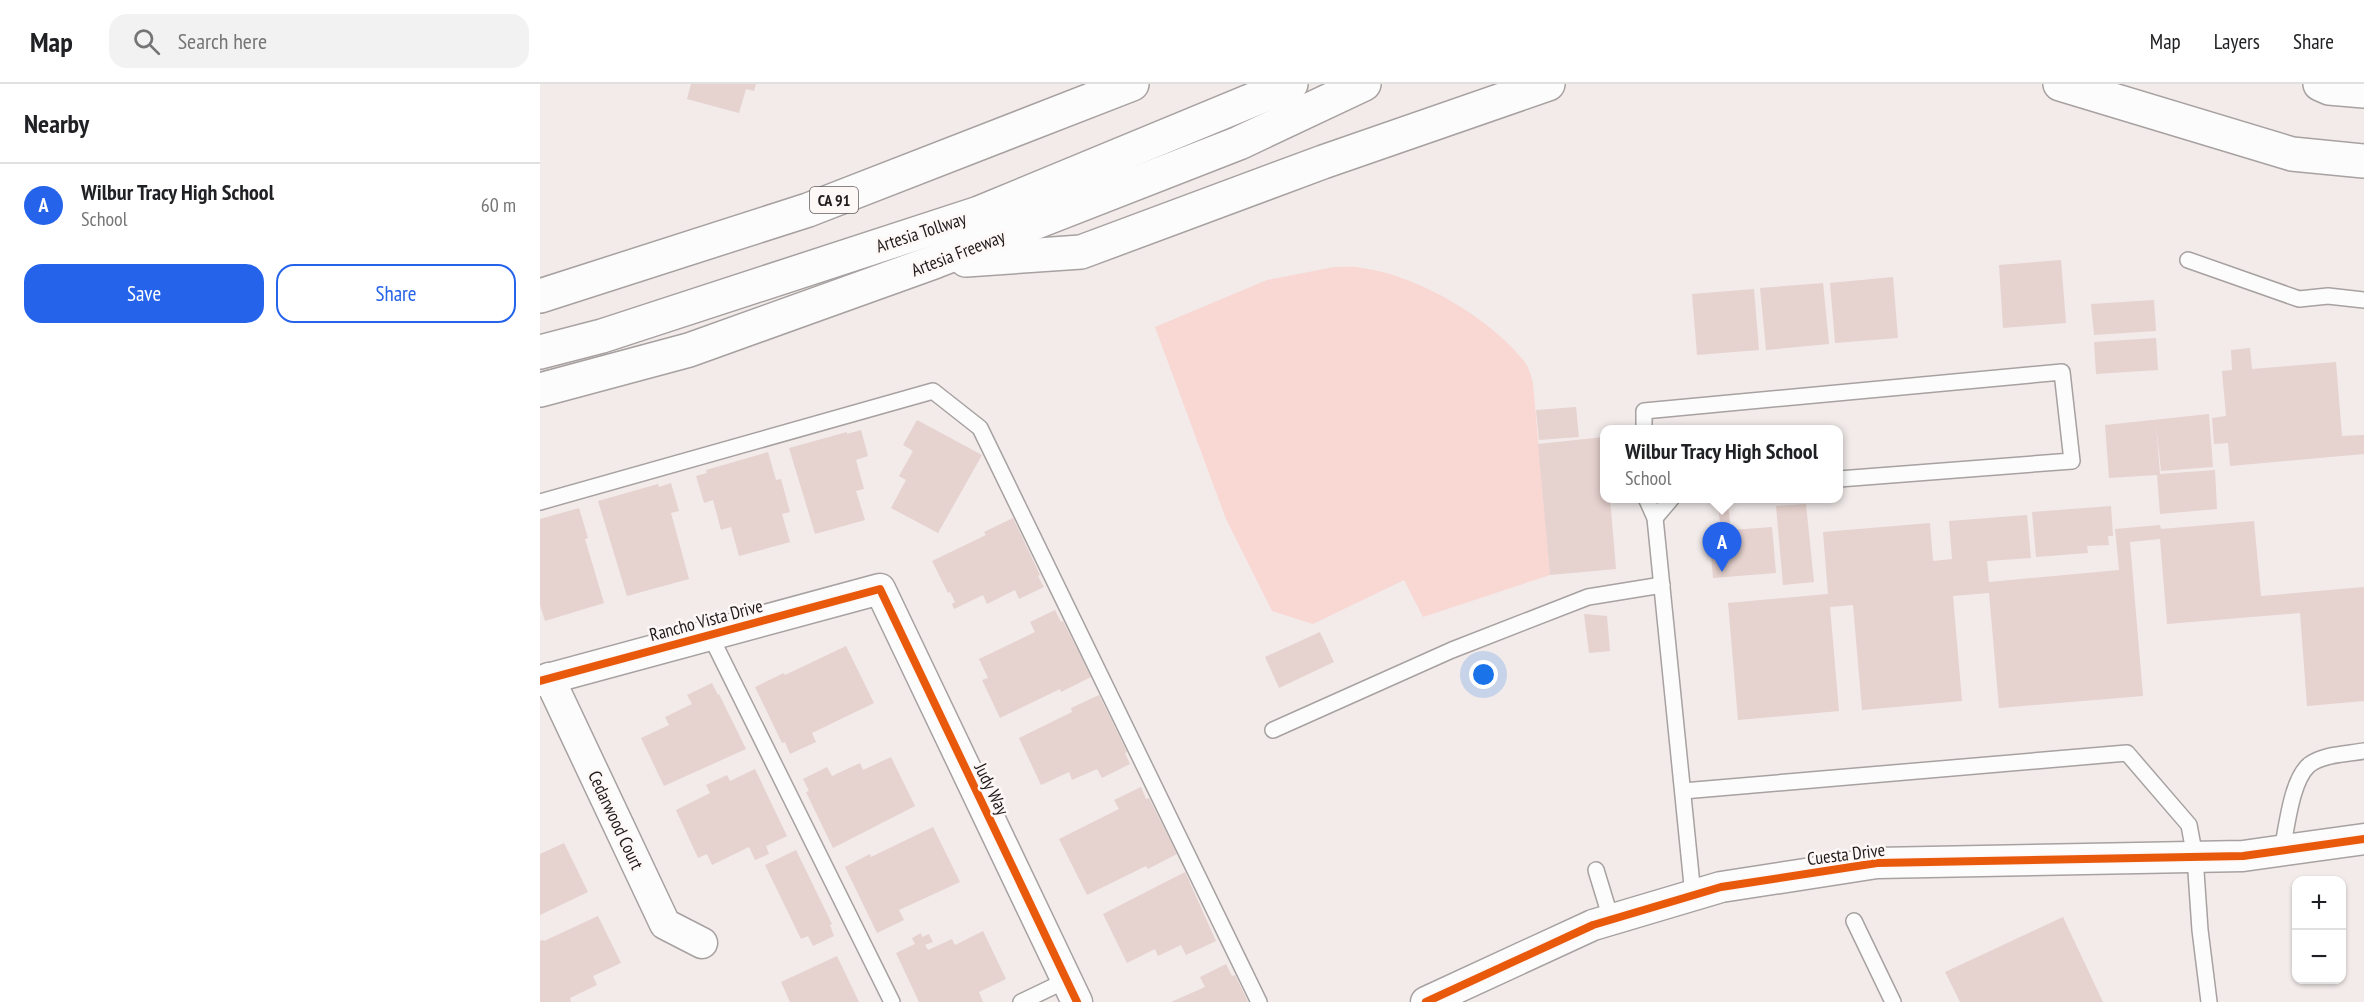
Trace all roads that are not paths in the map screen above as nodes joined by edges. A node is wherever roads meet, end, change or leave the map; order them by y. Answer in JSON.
{"nodes":[{"id":1,"x":1237,"y":84,"type":"edge"},
{"id":2,"x":1291,"y":84,"type":"edge"},
{"id":3,"x":1364,"y":84,"type":"edge"},
{"id":4,"x":1548,"y":84,"type":"edge"},
{"id":5,"x":2060,"y":84,"type":"edge"},
{"id":6,"x":2320,"y":84,"type":"edge"},
{"id":7,"x":1128,"y":85,"type":"edge"},
{"id":8,"x":2364,"y":91,"type":"edge"},
{"id":9,"x":2364,"y":161,"type":"edge"},
{"id":10,"x":2188,"y":260,"type":"dead end"},
{"id":11,"x":934,"y":262,"type":"junction"},
{"id":12,"x":540,"y":296,"type":"edge"},
{"id":13,"x":2364,"y":300,"type":"edge"},
{"id":14,"x":540,"y":332,"type":"edge"},
{"id":15,"x":540,"y":352,"type":"edge"},
{"id":16,"x":540,"y":390,"type":"edge"},
{"id":17,"x":1644,"y":425,"type":"edge"},
{"id":18,"x":1843,"y":478,"type":"edge"},
{"id":19,"x":540,"y":502,"type":"edge"},
{"id":20,"x":1648,"y":503,"type":"edge"},
{"id":21,"x":1668,"y":503,"type":"edge"},
{"id":22,"x":1655,"y":518,"type":"junction"},
{"id":23,"x":1662,"y":585,"type":"junction"},
{"id":24,"x":880,"y":589,"type":"joint"},
{"id":25,"x":710,"y":634,"type":"junction"},
{"id":26,"x":545,"y":679,"type":"edge"},
{"id":27,"x":1273,"y":730,"type":"dead end"},
{"id":28,"x":2364,"y":751,"type":"edge"},
{"id":29,"x":1683,"y":791,"type":"junction"},
{"id":30,"x":2364,"y":839,"type":"edge"},
{"id":31,"x":2282,"y":850,"type":"junction"},
{"id":32,"x":2195,"y":857,"type":"junction"},
{"id":33,"x":1596,"y":870,"type":"dead end"},
{"id":34,"x":1693,"y":895,"type":"junction"},
{"id":35,"x":1611,"y":919,"type":"junction"},
{"id":36,"x":1854,"y":921,"type":"dead end"},
{"id":37,"x":702,"y":943,"type":"dead end"},
{"id":38,"x":1072,"y":991,"type":"edge"},
{"id":39,"x":892,"y":1002,"type":"edge"},
{"id":40,"x":1021,"y":1002,"type":"edge"},
{"id":41,"x":1259,"y":1002,"type":"edge"},
{"id":42,"x":1426,"y":1002,"type":"edge"},
{"id":43,"x":1893,"y":1002,"type":"edge"},
{"id":44,"x":2208,"y":1002,"type":"edge"}],
"edges":[{"from":1,"to":14,"type":"highway","name":"Artesia Tollway"},
{"from":2,"to":15,"type":"highway","name":"Artesia Tollway"},
{"from":3,"to":11,"type":"highway","name":"Artesia Freeway"},
{"from":4,"to":11,"type":"highway"},
{"from":5,"to":9,"type":"highway"},
{"from":6,"to":8,"type":"highway"},
{"from":7,"to":12,"type":"highway","number":"CA 91"},
{"from":10,"to":13,"type":"lane"},
{"from":11,"to":16,"type":"highway","name":"Artesia Freeway"},
{"from":17,"to":18,"type":"lane"},
{"from":19,"to":41,"type":"lane"},
{"from":20,"to":22,"type":"lane"},
{"from":21,"to":22,"type":"lane"},
{"from":22,"to":23,"type":"lane"},
{"from":23,"to":27,"type":"lane"},
{"from":23,"to":29,"type":"lane"},
{"from":24,"to":25,"type":"street","name":"Rancho Vista Drive"},
{"from":24,"to":38,"type":"street","name":"Judy Way"},
{"from":25,"to":26,"type":"street","name":"Rancho Vista Drive"},
{"from":25,"to":39,"type":"lane"},
{"from":26,"to":37,"type":"street","name":"Cedarwood Court"},
{"from":28,"to":31,"type":"lane"},
{"from":29,"to":32,"type":"lane"},
{"from":29,"to":34,"type":"lane"},
{"from":30,"to":31,"type":"street","name":"Cuesta Drive"},
{"from":31,"to":32,"type":"street","name":"Cuesta Drive"},
{"from":32,"to":34,"type":"street","name":"Cuesta Drive"},
{"from":32,"to":44,"type":"lane"},
{"from":33,"to":35,"type":"lane"},
{"from":34,"to":35,"type":"street","name":"Cuesta Drive"},
{"from":35,"to":42,"type":"street","name":"Cuesta Drive"},
{"from":36,"to":43,"type":"lane"},
{"from":38,"to":40,"type":"lane"}]}
